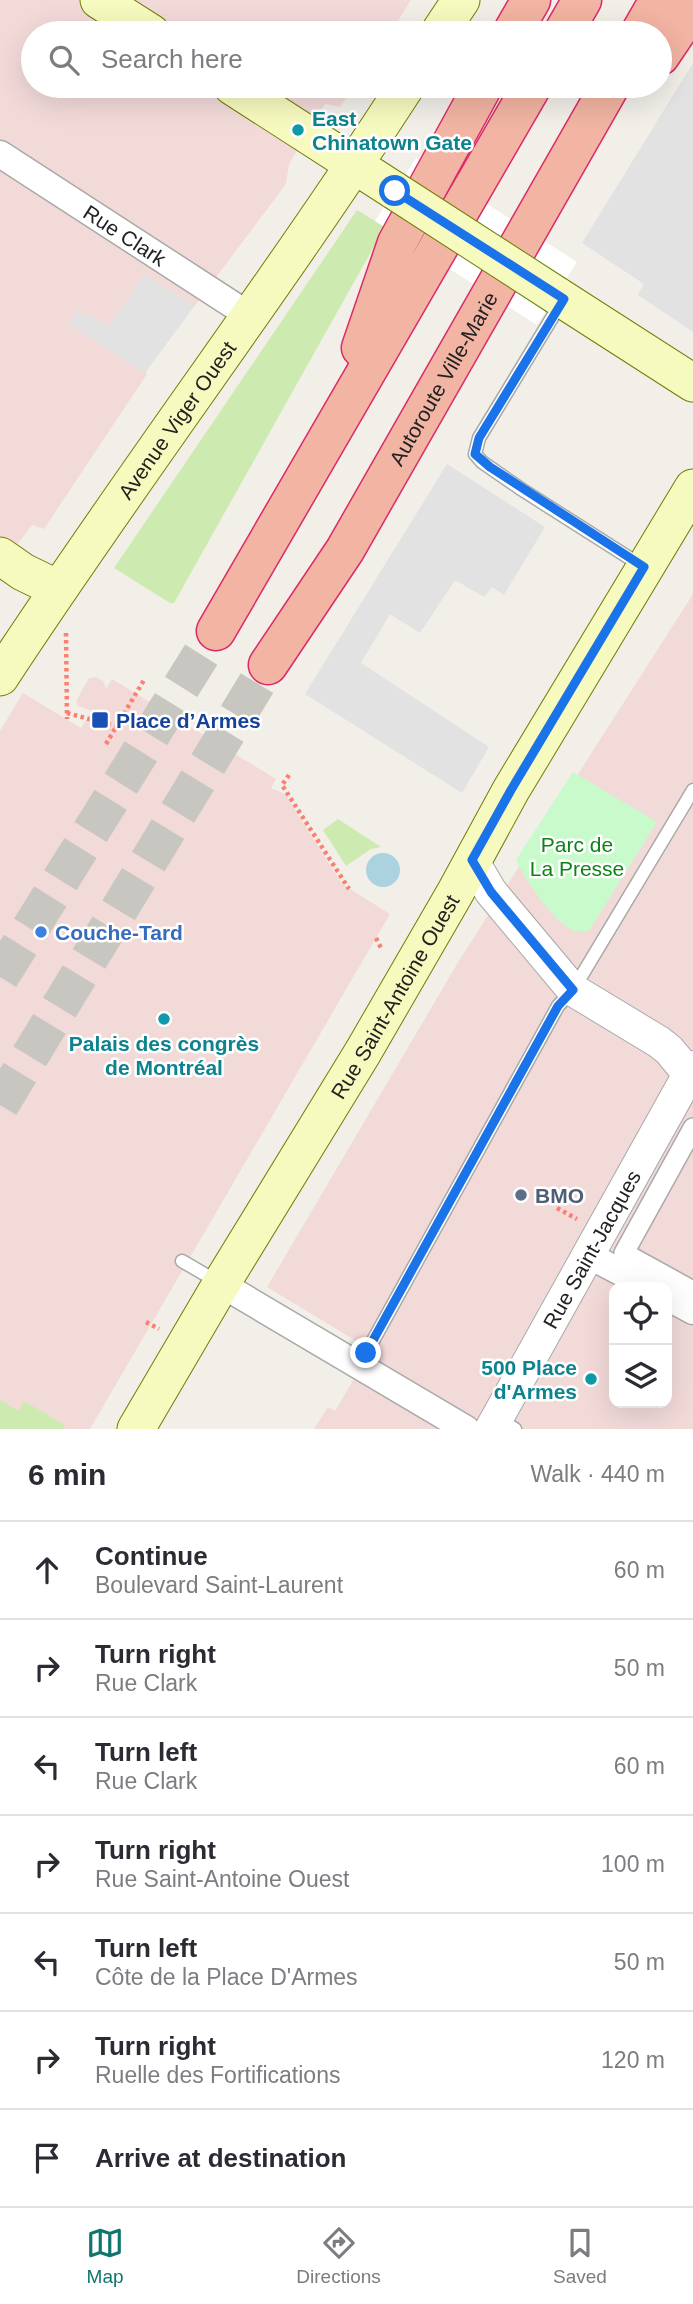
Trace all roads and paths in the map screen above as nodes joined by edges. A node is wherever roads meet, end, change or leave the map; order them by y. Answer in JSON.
{"nodes":[{"id":1,"x":99,"y":0,"type":"edge"},
{"id":2,"x":461,"y":0,"type":"edge"},
{"id":3,"x":531,"y":0,"type":"edge"},
{"id":4,"x":582,"y":0,"type":"edge"},
{"id":5,"x":659,"y":0,"type":"edge"},
{"id":6,"x":693,"y":7,"type":"edge"},
{"id":7,"x":132,"y":21,"type":"edge"},
{"id":8,"x":447,"y":21,"type":"edge"},
{"id":9,"x":519,"y":21,"type":"edge"},
{"id":10,"x":570,"y":21,"type":"edge"},
{"id":11,"x":647,"y":21,"type":"edge"},
{"id":12,"x":672,"y":38,"type":"edge"},
{"id":13,"x":251,"y":98,"type":"edge"},
{"id":14,"x":397,"y":98,"type":"edge"},
{"id":15,"x":476,"y":98,"type":"edge"},
{"id":16,"x":526,"y":98,"type":"edge"},
{"id":17,"x":603,"y":98,"type":"edge"},
{"id":18,"x":631,"y":98,"type":"edge"},
{"id":19,"x":0,"y":154,"type":"edge"},
{"id":20,"x":353,"y":164,"type":"junction"},
{"id":21,"x":560,"y":297,"type":"junction"},
{"id":22,"x":250,"y":316,"type":"junction"},
{"id":23,"x":467,"y":338,"type":"junction"},
{"id":24,"x":693,"y":383,"type":"edge"},
{"id":25,"x":333,"y":430,"type":"junction"},
{"id":26,"x":693,"y":488,"type":"edge"},
{"id":27,"x":0,"y":556,"type":"edge"},
{"id":28,"x":644,"y":567,"type":"junction"},
{"id":29,"x":58,"y":589,"type":"junction"},
{"id":30,"x":66,"y":631,"type":"dead end"},
{"id":31,"x":216,"y":631,"type":"tunnel mouth"},
{"id":32,"x":268,"y":665,"type":"tunnel mouth"},
{"id":33,"x":0,"y":677,"type":"edge"},
{"id":34,"x":144,"y":680,"type":"dead end"},
{"id":35,"x":115,"y":726,"type":"junction"},
{"id":36,"x":106,"y":744,"type":"dead end"},
{"id":37,"x":289,"y":775,"type":"dead end"},
{"id":38,"x":693,"y":790,"type":"edge"},
{"id":39,"x":472,"y":860,"type":"junction"},
{"id":40,"x":349,"y":889,"type":"dead end"},
{"id":41,"x":376,"y":938,"type":"dead end"},
{"id":42,"x":382,"y":950,"type":"dead end"},
{"id":43,"x":573,"y":990,"type":"junction"},
{"id":44,"x":692,"y":1074,"type":"edge"},
{"id":45,"x":693,"y":1128,"type":"edge"},
{"id":46,"x":557,"y":1208,"type":"dead end"},
{"id":47,"x":578,"y":1219,"type":"dead end"},
{"id":48,"x":588,"y":1255,"type":"junction"},
{"id":49,"x":182,"y":1261,"type":"dead end"},
{"id":50,"x":639,"y":1282,"type":"edge"},
{"id":51,"x":221,"y":1284,"type":"junction"},
{"id":52,"x":693,"y":1291,"type":"edge"},
{"id":53,"x":672,"y":1300,"type":"edge"},
{"id":54,"x":693,"y":1311,"type":"edge"},
{"id":55,"x":146,"y":1322,"type":"dead end"},
{"id":56,"x":159,"y":1329,"type":"dead end"},
{"id":57,"x":359,"y":1366,"type":"junction"},
{"id":58,"x":501,"y":1425,"type":"edge"},
{"id":59,"x":136,"y":1429,"type":"edge"},
{"id":60,"x":466,"y":1429,"type":"edge"}],
"edges":[{"from":1,"to":7,"type":"main road"},
{"from":2,"to":8,"type":"main road"},
{"from":3,"to":9,"type":"highway"},
{"from":4,"to":10,"type":"highway"},
{"from":5,"to":11,"type":"highway"},
{"from":6,"to":12,"type":"highway"},
{"from":13,"to":20,"type":"main road"},
{"from":14,"to":20,"type":"main road","name":"Avenue Viger Ouest"},
{"from":15,"to":25,"type":"highway"},
{"from":16,"to":25,"type":"highway"},
{"from":17,"to":23,"type":"highway","name":"Autoroute Ville-Marie"},
{"from":18,"to":23,"type":"highway"},
{"from":19,"to":22,"type":"street","name":"Rue Clark"},
{"from":20,"to":21,"type":"main road","bridge":true},
{"from":20,"to":22,"type":"main road","name":"Avenue Viger Ouest"},
{"from":21,"to":24,"type":"main road"},
{"from":21,"to":28,"type":"lane"},
{"from":22,"to":29,"type":"main road","name":"Avenue Viger Ouest"},
{"from":23,"to":32,"type":"highway","name":"Autoroute Ville-Marie"},
{"from":25,"to":31,"type":"highway"},
{"from":26,"to":28,"type":"main road","name":"Rue Saint-Antoine Ouest"},
{"from":27,"to":29,"type":"main road"},
{"from":28,"to":39,"type":"main road","name":"Rue Saint-Antoine Ouest"},
{"from":29,"to":33,"type":"main road","name":"Avenue Viger Ouest"},
{"from":30,"to":35,"type":"path"},
{"from":34,"to":35,"type":"path"},
{"from":35,"to":36,"type":"path"},
{"from":37,"to":40,"type":"path"},
{"from":38,"to":43,"type":"lane"},
{"from":39,"to":43,"type":"street"},
{"from":39,"to":51,"type":"main road","name":"Rue Saint-Antoine Ouest"},
{"from":41,"to":42,"type":"path"},
{"from":43,"to":44,"type":"street"},
{"from":43,"to":57,"type":"lane"},
{"from":44,"to":48,"type":"street","name":"Rue Saint-Jacques"},
{"from":45,"to":52,"type":"street"},
{"from":46,"to":47,"type":"path"},
{"from":48,"to":50,"type":"street"},
{"from":48,"to":58,"type":"street","name":"Rue Saint-Jacques"},
{"from":49,"to":51,"type":"lane"},
{"from":51,"to":57,"type":"street"},
{"from":51,"to":59,"type":"main road","name":"Rue Saint-Antoine Ouest"},
{"from":53,"to":54,"type":"street"},
{"from":55,"to":56,"type":"path"},
{"from":57,"to":60,"type":"street"}]}
